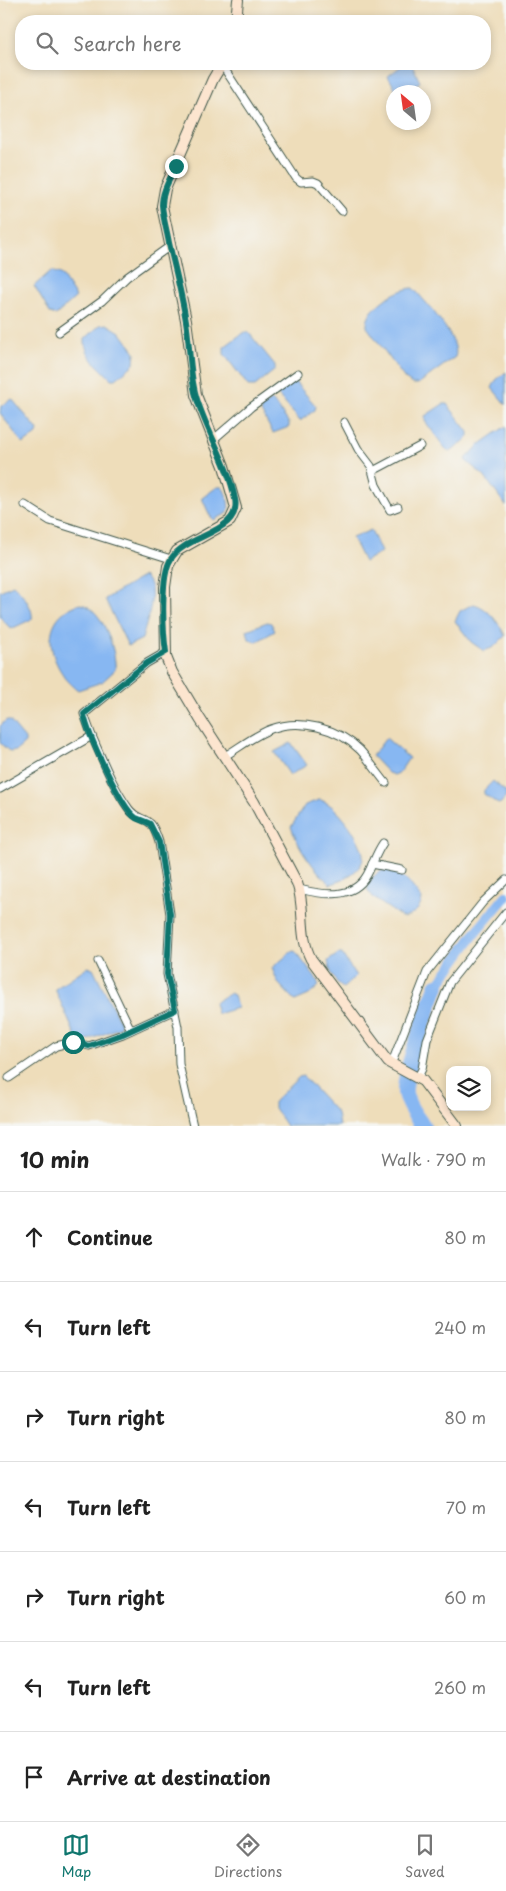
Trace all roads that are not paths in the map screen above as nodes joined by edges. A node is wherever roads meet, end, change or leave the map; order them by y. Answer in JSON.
{"nodes":[{"id":1,"x":238,"y":0,"type":"edge"},
{"id":2,"x":237,"y":15,"type":"edge"},
{"id":3,"x":218,"y":70,"type":"edge"},
{"id":4,"x":226,"y":70,"type":"edge"},
{"id":5,"x":342,"y":211,"type":"dead end"},
{"id":6,"x":170,"y":246,"type":"junction"},
{"id":7,"x":59,"y":332,"type":"dead end"},
{"id":8,"x":298,"y":373,"type":"dead end"},
{"id":9,"x":344,"y":422,"type":"dead end"},
{"id":10,"x":214,"y":439,"type":"junction"},
{"id":11,"x":420,"y":446,"type":"dead end"},
{"id":12,"x":373,"y":471,"type":"junction"},
{"id":13,"x":25,"y":505,"type":"dead end"},
{"id":14,"x":398,"y":507,"type":"dead end"},
{"id":15,"x":171,"y":558,"type":"junction"},
{"id":16,"x":166,"y":652,"type":"junction"},
{"id":17,"x":92,"y":736,"type":"junction"},
{"id":18,"x":225,"y":756,"type":"junction"},
{"id":19,"x":386,"y":783,"type":"dead end"},
{"id":20,"x":0,"y":789,"type":"edge"},
{"id":21,"x":383,"y":843,"type":"dead end"},
{"id":22,"x":372,"y":864,"type":"junction"},
{"id":23,"x":402,"y":870,"type":"dead end"},
{"id":24,"x":506,"y":880,"type":"edge"},
{"id":25,"x":300,"y":889,"type":"junction"},
{"id":26,"x":506,"y":912,"type":"edge"},
{"id":27,"x":98,"y":961,"type":"dead end"},
{"id":28,"x":175,"y":1010,"type":"junction"},
{"id":29,"x":131,"y":1030,"type":"junction"},
{"id":30,"x":393,"y":1066,"type":"junction"},
{"id":31,"x":9,"y":1078,"type":"dead end"},
{"id":32,"x":416,"y":1078,"type":"junction"},
{"id":33,"x":193,"y":1126,"type":"edge"},
{"id":34,"x":457,"y":1126,"type":"edge"}],
"edges":[{"from":1,"to":2,"type":"street"},
{"from":3,"to":6,"type":"street"},
{"from":4,"to":5,"type":"street"},
{"from":6,"to":7,"type":"street"},
{"from":6,"to":10,"type":"street"},
{"from":8,"to":10,"type":"street"},
{"from":9,"to":12,"type":"street"},
{"from":10,"to":15,"type":"street"},
{"from":11,"to":12,"type":"street"},
{"from":12,"to":14,"type":"street"},
{"from":13,"to":15,"type":"street"},
{"from":15,"to":16,"type":"street"},
{"from":16,"to":17,"type":"street"},
{"from":16,"to":18,"type":"street"},
{"from":17,"to":20,"type":"street"},
{"from":17,"to":28,"type":"street"},
{"from":18,"to":19,"type":"street"},
{"from":18,"to":25,"type":"street"},
{"from":21,"to":22,"type":"street"},
{"from":22,"to":23,"type":"street"},
{"from":22,"to":25,"type":"street"},
{"from":24,"to":30,"type":"street"},
{"from":25,"to":30,"type":"street"},
{"from":26,"to":32,"type":"street"},
{"from":27,"to":29,"type":"street"},
{"from":28,"to":29,"type":"street"},
{"from":28,"to":33,"type":"street"},
{"from":29,"to":31,"type":"street"},
{"from":30,"to":32,"type":"street"},
{"from":32,"to":34,"type":"street"}]}
